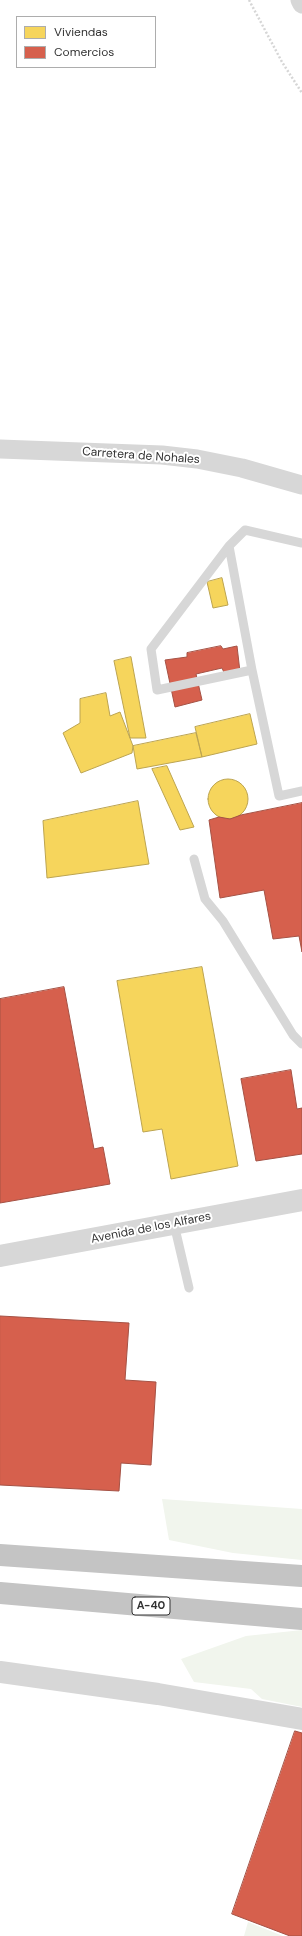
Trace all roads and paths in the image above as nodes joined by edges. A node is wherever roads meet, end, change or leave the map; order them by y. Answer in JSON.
{"nodes":[{"id":1,"x":249,"y":0,"type":"edge"},
{"id":2,"x":300,"y":0,"type":"edge"},
{"id":3,"x":302,"y":4,"type":"edge"},
{"id":4,"x":302,"y":93,"type":"edge"},
{"id":5,"x":0,"y":449,"type":"edge"},
{"id":6,"x":302,"y":485,"type":"edge"},
{"id":7,"x":302,"y":543,"type":"edge"},
{"id":8,"x":229,"y":546,"type":"junction"},
{"id":9,"x":252,"y":670,"type":"junction"},
{"id":10,"x":302,"y":791,"type":"edge"},
{"id":11,"x":194,"y":859,"type":"dead end"},
{"id":12,"x":302,"y":1044,"type":"edge"},
{"id":13,"x":302,"y":1200,"type":"edge"},
{"id":14,"x":174,"y":1224,"type":"junction"},
{"id":15,"x":0,"y":1256,"type":"edge"},
{"id":16,"x":189,"y":1288,"type":"dead end"},
{"id":17,"x":0,"y":1555,"type":"edge"},
{"id":18,"x":302,"y":1576,"type":"edge"},
{"id":19,"x":0,"y":1594,"type":"edge"},
{"id":20,"x":157,"y":1607,"type":"junction"},
{"id":21,"x":0,"y":1608,"type":"edge"},
{"id":22,"x":302,"y":1619,"type":"edge"},
{"id":23,"x":0,"y":1672,"type":"edge"},
{"id":24,"x":302,"y":1719,"type":"edge"}],
"edges":[{"from":1,"to":4,"type":"path"},
{"from":2,"to":3,"type":"street"},
{"from":5,"to":6,"type":"street","name":"Carretera de Nohales"},
{"from":7,"to":8,"type":"lane"},
{"from":8,"to":9,"type":"lane"},
{"from":8,"to":9,"type":"lane"},
{"from":9,"to":10,"type":"lane"},
{"from":11,"to":12,"type":"lane"},
{"from":13,"to":14,"type":"street","name":"Avenida de los Alfares"},
{"from":14,"to":15,"type":"street","name":"Avenida de los Alfares"},
{"from":14,"to":16,"type":"lane"},
{"from":17,"to":18,"type":"highway"},
{"from":19,"to":20,"type":"highway","number":"A-40"},
{"from":20,"to":21,"type":"highway"},
{"from":20,"to":22,"type":"highway","number":"A-40"},
{"from":23,"to":24,"type":"street"}]}
